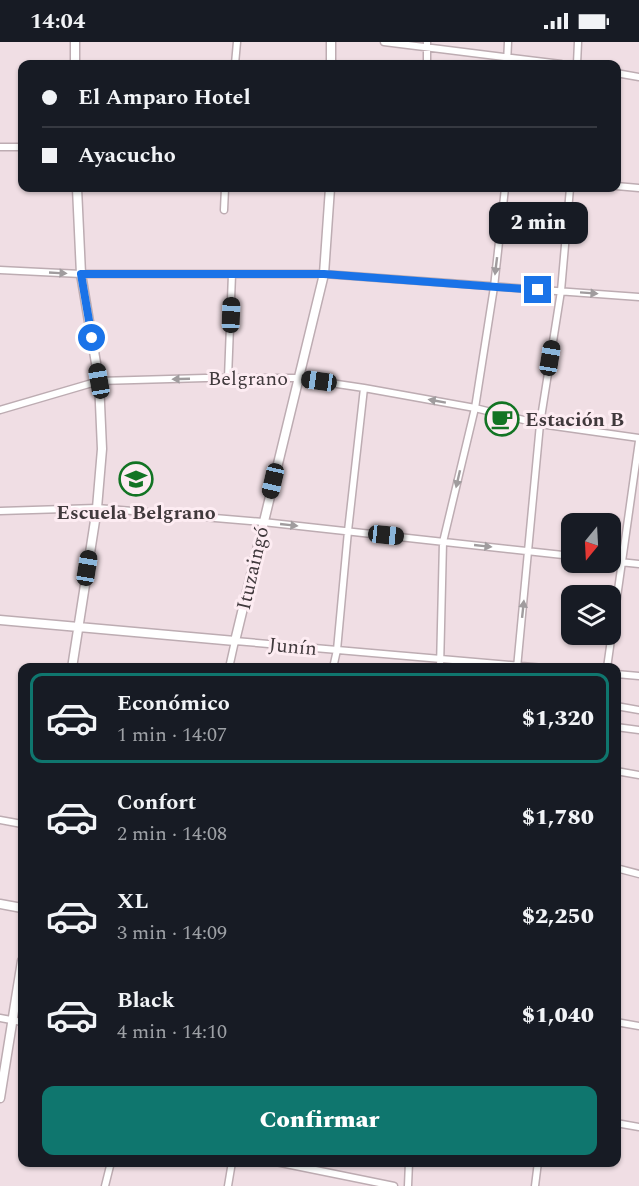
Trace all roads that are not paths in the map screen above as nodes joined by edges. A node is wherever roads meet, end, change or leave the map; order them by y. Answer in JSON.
{"nodes":[{"id":1,"x":75,"y":42,"type":"edge"},
{"id":2,"x":237,"y":42,"type":"edge"},
{"id":3,"x":331,"y":42,"type":"edge"},
{"id":4,"x":384,"y":42,"type":"edge"},
{"id":5,"x":508,"y":42,"type":"edge"},
{"id":6,"x":578,"y":42,"type":"edge"},
{"id":7,"x":427,"y":45,"type":"edge"},
{"id":8,"x":75,"y":60,"type":"edge"},
{"id":9,"x":235,"y":60,"type":"edge"},
{"id":10,"x":331,"y":60,"type":"edge"},
{"id":11,"x":502,"y":60,"type":"edge"},
{"id":12,"x":507,"y":60,"type":"edge"},
{"id":13,"x":577,"y":60,"type":"edge"},
{"id":14,"x":621,"y":74,"type":"edge"},
{"id":15,"x":639,"y":77,"type":"edge"},
{"id":16,"x":0,"y":147,"type":"edge"},
{"id":17,"x":18,"y":147,"type":"edge"},
{"id":18,"x":621,"y":186,"type":"edge"},
{"id":19,"x":639,"y":188,"type":"edge"},
{"id":20,"x":77,"y":192,"type":"edge"},
{"id":21,"x":225,"y":192,"type":"edge"},
{"id":22,"x":330,"y":192,"type":"edge"},
{"id":23,"x":505,"y":192,"type":"edge"},
{"id":24,"x":570,"y":192,"type":"edge"},
{"id":25,"x":224,"y":210,"type":"dead end"},
{"id":26,"x":0,"y":270,"type":"edge"},
{"id":27,"x":81,"y":274,"type":"junction"},
{"id":28,"x":232,"y":274,"type":"junction"},
{"id":29,"x":324,"y":274,"type":"junction"},
{"id":30,"x":494,"y":287,"type":"junction"},
{"id":31,"x":561,"y":291,"type":"junction"},
{"id":32,"x":639,"y":297,"type":"edge"},
{"id":33,"x":228,"y":378,"type":"junction"},
{"id":34,"x":297,"y":378,"type":"junction"},
{"id":35,"x":99,"y":381,"type":"junction"},
{"id":36,"x":364,"y":388,"type":"junction"},
{"id":37,"x":475,"y":408,"type":"junction"},
{"id":38,"x":0,"y":410,"type":"edge"},
{"id":39,"x":540,"y":424,"type":"junction"},
{"id":40,"x":639,"y":439,"type":"edge"},
{"id":41,"x":97,"y":508,"type":"junction"},
{"id":42,"x":0,"y":511,"type":"edge"},
{"id":43,"x":263,"y":522,"type":"junction"},
{"id":44,"x":348,"y":531,"type":"junction"},
{"id":45,"x":443,"y":542,"type":"junction"},
{"id":46,"x":529,"y":551,"type":"junction"},
{"id":47,"x":561,"y":555,"type":"edge"},
{"id":48,"x":622,"y":562,"type":"junction"},
{"id":49,"x":639,"y":564,"type":"edge"},
{"id":50,"x":0,"y":620,"type":"edge"},
{"id":51,"x":78,"y":628,"type":"junction"},
{"id":52,"x":235,"y":641,"type":"junction"},
{"id":53,"x":337,"y":650,"type":"junction"},
{"id":54,"x":440,"y":659,"type":"junction"},
{"id":55,"x":73,"y":663,"type":"edge"},
{"id":56,"x":230,"y":663,"type":"edge"},
{"id":57,"x":334,"y":663,"type":"edge"},
{"id":58,"x":440,"y":663,"type":"edge"},
{"id":59,"x":484,"y":663,"type":"edge"},
{"id":60,"x":517,"y":663,"type":"edge"},
{"id":61,"x":608,"y":663,"type":"edge"},
{"id":62,"x":621,"y":674,"type":"edge"},
{"id":63,"x":639,"y":676,"type":"edge"},
{"id":64,"x":621,"y":707,"type":"edge"},
{"id":65,"x":639,"y":710,"type":"edge"},
{"id":66,"x":621,"y":728,"type":"edge"},
{"id":67,"x":639,"y":730,"type":"edge"},
{"id":68,"x":621,"y":772,"type":"edge"},
{"id":69,"x":639,"y":776,"type":"edge"},
{"id":70,"x":0,"y":820,"type":"edge"},
{"id":71,"x":18,"y":823,"type":"edge"},
{"id":72,"x":621,"y":869,"type":"edge"},
{"id":73,"x":639,"y":874,"type":"edge"},
{"id":74,"x":0,"y":904,"type":"edge"},
{"id":75,"x":18,"y":907,"type":"edge"},
{"id":76,"x":18,"y":985,"type":"edge"},
{"id":77,"x":0,"y":1018,"type":"edge"},
{"id":78,"x":12,"y":1020,"type":"junction"},
{"id":79,"x":18,"y":1021,"type":"edge"},
{"id":80,"x":621,"y":1023,"type":"edge"},
{"id":81,"x":639,"y":1026,"type":"edge"},
{"id":82,"x":0,"y":1098,"type":"edge"},
{"id":83,"x":621,"y":1125,"type":"edge"},
{"id":84,"x":639,"y":1127,"type":"edge"},
{"id":85,"x":110,"y":1167,"type":"edge"},
{"id":86,"x":231,"y":1167,"type":"edge"},
{"id":87,"x":301,"y":1167,"type":"edge"},
{"id":88,"x":409,"y":1167,"type":"edge"},
{"id":89,"x":537,"y":1167,"type":"edge"},
{"id":90,"x":105,"y":1186,"type":"edge"},
{"id":91,"x":228,"y":1186,"type":"edge"},
{"id":92,"x":394,"y":1186,"type":"edge"},
{"id":93,"x":408,"y":1186,"type":"edge"},
{"id":94,"x":535,"y":1186,"type":"edge"}],
"edges":[{"from":1,"to":8,"type":"street"},
{"from":2,"to":9,"type":"street"},
{"from":3,"to":10,"type":"street"},
{"from":4,"to":7,"type":"street"},
{"from":5,"to":12,"type":"street"},
{"from":6,"to":13,"type":"street"},
{"from":7,"to":11,"type":"street"},
{"from":14,"to":15,"type":"street"},
{"from":16,"to":17,"type":"street"},
{"from":18,"to":19,"type":"street"},
{"from":20,"to":27,"type":"street"},
{"from":21,"to":25,"type":"street"},
{"from":22,"to":29,"type":"street","name":"Ituzaingó"},
{"from":23,"to":30,"type":"street","one_way":true},
{"from":24,"to":31,"type":"street"},
{"from":26,"to":27,"type":"street","one_way":true},
{"from":27,"to":28,"type":"street"},
{"from":27,"to":35,"type":"street"},
{"from":28,"to":29,"type":"street"},
{"from":28,"to":33,"type":"street"},
{"from":29,"to":30,"type":"street"},
{"from":29,"to":34,"type":"street","name":"Ituzaingó"},
{"from":30,"to":31,"type":"street"},
{"from":30,"to":37,"type":"street"},
{"from":31,"to":32,"type":"street","one_way":true},
{"from":31,"to":39,"type":"street"},
{"from":33,"to":34,"type":"street","name":"Belgrano"},
{"from":33,"to":35,"type":"street","name":"Belgrano","one_way":true},
{"from":34,"to":36,"type":"street","name":"Belgrano"},
{"from":34,"to":43,"type":"street","name":"Ituzaingó"},
{"from":35,"to":38,"type":"street","name":"Belgrano"},
{"from":35,"to":41,"type":"street"},
{"from":37,"to":36,"type":"street","name":"Belgrano","one_way":true},
{"from":36,"to":44,"type":"street"},
{"from":37,"to":39,"type":"street","name":"Belgrano"},
{"from":37,"to":45,"type":"street","one_way":true},
{"from":39,"to":40,"type":"street","name":"Belgrano"},
{"from":39,"to":46,"type":"street"},
{"from":40,"to":48,"type":"street"},
{"from":41,"to":42,"type":"street"},
{"from":41,"to":43,"type":"street"},
{"from":41,"to":51,"type":"street"},
{"from":43,"to":44,"type":"street","one_way":true},
{"from":43,"to":52,"type":"street","name":"Ituzaingó"},
{"from":44,"to":45,"type":"street"},
{"from":44,"to":53,"type":"street"},
{"from":45,"to":46,"type":"street","one_way":true},
{"from":45,"to":54,"type":"street"},
{"from":46,"to":47,"type":"street"},
{"from":60,"to":46,"type":"street","one_way":true},
{"from":48,"to":49,"type":"street"},
{"from":48,"to":61,"type":"street"},
{"from":50,"to":51,"type":"street","name":"Junín"},
{"from":51,"to":52,"type":"street","name":"Junín"},
{"from":51,"to":55,"type":"street"},
{"from":52,"to":53,"type":"street","name":"Junín"},
{"from":52,"to":56,"type":"street","name":"Ituzaingó"},
{"from":53,"to":54,"type":"street","name":"Junín"},
{"from":53,"to":57,"type":"street"},
{"from":54,"to":58,"type":"street"},
{"from":54,"to":59,"type":"street","name":"Junín"},
{"from":62,"to":63,"type":"street"},
{"from":64,"to":65,"type":"street"},
{"from":66,"to":67,"type":"street"},
{"from":68,"to":69,"type":"street"},
{"from":70,"to":71,"type":"street"},
{"from":72,"to":73,"type":"street"},
{"from":74,"to":75,"type":"street"},
{"from":76,"to":78,"type":"street"},
{"from":77,"to":78,"type":"street"},
{"from":78,"to":79,"type":"street"},
{"from":78,"to":82,"type":"street"},
{"from":80,"to":81,"type":"street"},
{"from":83,"to":84,"type":"street"},
{"from":85,"to":90,"type":"street"},
{"from":86,"to":91,"type":"street"},
{"from":87,"to":92,"type":"street"},
{"from":88,"to":93,"type":"street"},
{"from":89,"to":94,"type":"street"}]}
